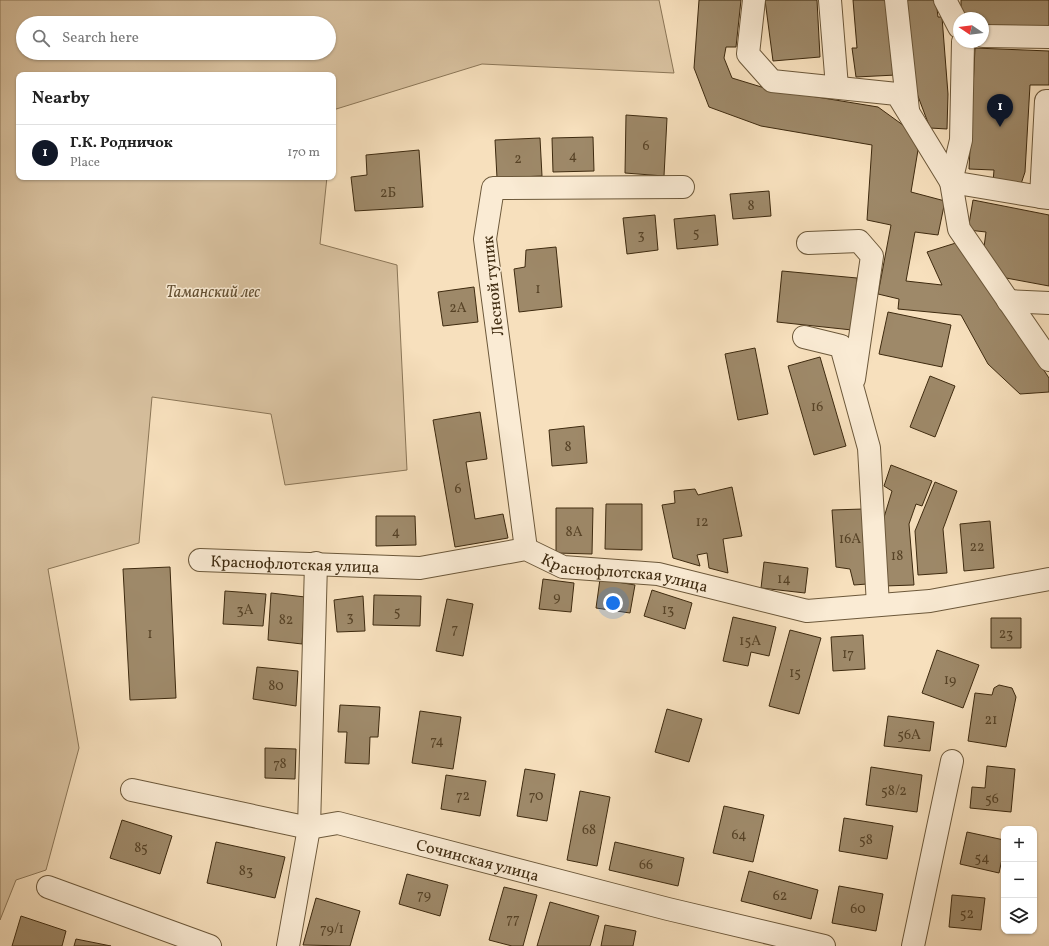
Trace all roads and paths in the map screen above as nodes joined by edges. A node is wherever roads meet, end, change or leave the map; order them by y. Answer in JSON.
{"nodes":[{"id":1,"x":754,"y":0,"type":"edge"},
{"id":2,"x":830,"y":0,"type":"edge"},
{"id":3,"x":896,"y":0,"type":"edge"},
{"id":4,"x":945,"y":0,"type":"edge"},
{"id":5,"x":953,"y":15,"type":"edge"},
{"id":6,"x":989,"y":36,"type":"edge"},
{"id":7,"x":1049,"y":38,"type":"edge"},
{"id":8,"x":963,"y":48,"type":"edge"},
{"id":9,"x":837,"y":87,"type":"junction"},
{"id":10,"x":1049,"y":101,"type":"edge"},
{"id":11,"x":908,"y":112,"type":"junction"},
{"id":12,"x":951,"y":182,"type":"junction"},
{"id":13,"x":683,"y":187,"type":"dead end"},
{"id":14,"x":1045,"y":198,"type":"edge"},
{"id":15,"x":808,"y":243,"type":"dead end"},
{"id":16,"x":1008,"y":301,"type":"junction"},
{"id":17,"x":1049,"y":303,"type":"edge"},
{"id":18,"x":804,"y":337,"type":"dead end"},
{"id":19,"x":1049,"y":360,"type":"edge"},
{"id":20,"x":853,"y":388,"type":"junction"},
{"id":21,"x":526,"y":549,"type":"junction"},
{"id":22,"x":200,"y":560,"type":"dead end"},
{"id":23,"x":316,"y":563,"type":"junction"},
{"id":24,"x":1049,"y":579,"type":"edge"},
{"id":25,"x":878,"y":605,"type":"junction"},
{"id":26,"x":952,"y":761,"type":"dead end"},
{"id":27,"x":132,"y":790,"type":"dead end"},
{"id":28,"x":309,"y":828,"type":"junction"},
{"id":29,"x":48,"y":887,"type":"dead end"},
{"id":30,"x":210,"y":946,"type":"edge"},
{"id":31,"x":288,"y":946,"type":"edge"},
{"id":32,"x":824,"y":946,"type":"edge"},
{"id":33,"x":913,"y":946,"type":"edge"}],
"edges":[{"from":1,"to":9,"type":"street"},
{"from":2,"to":9,"type":"street"},
{"from":3,"to":11,"type":"street"},
{"from":4,"to":5,"type":"street"},
{"from":6,"to":7,"type":"street"},
{"from":8,"to":12,"type":"street"},
{"from":9,"to":11,"type":"street"},
{"from":10,"to":14,"type":"street"},
{"from":11,"to":12,"type":"street"},
{"from":12,"to":14,"type":"street"},
{"from":12,"to":16,"type":"street"},
{"from":13,"to":21,"type":"street","name":"Лесной тупик"},
{"from":15,"to":20,"type":"street"},
{"from":16,"to":17,"type":"street"},
{"from":16,"to":19,"type":"street"},
{"from":18,"to":20,"type":"street"},
{"from":20,"to":25,"type":"street"},
{"from":21,"to":23,"type":"street","name":"Краснофлотская улица"},
{"from":21,"to":25,"type":"street","name":"Краснофлотская улица"},
{"from":22,"to":23,"type":"street","name":"Краснофлотская улица"},
{"from":23,"to":28,"type":"street"},
{"from":24,"to":25,"type":"street","name":"Краснофлотская улица"},
{"from":26,"to":33,"type":"street"},
{"from":27,"to":28,"type":"street","name":"Сочинская улица"},
{"from":28,"to":31,"type":"street"},
{"from":28,"to":32,"type":"street","name":"Сочинская улица"},
{"from":29,"to":30,"type":"street"}]}
